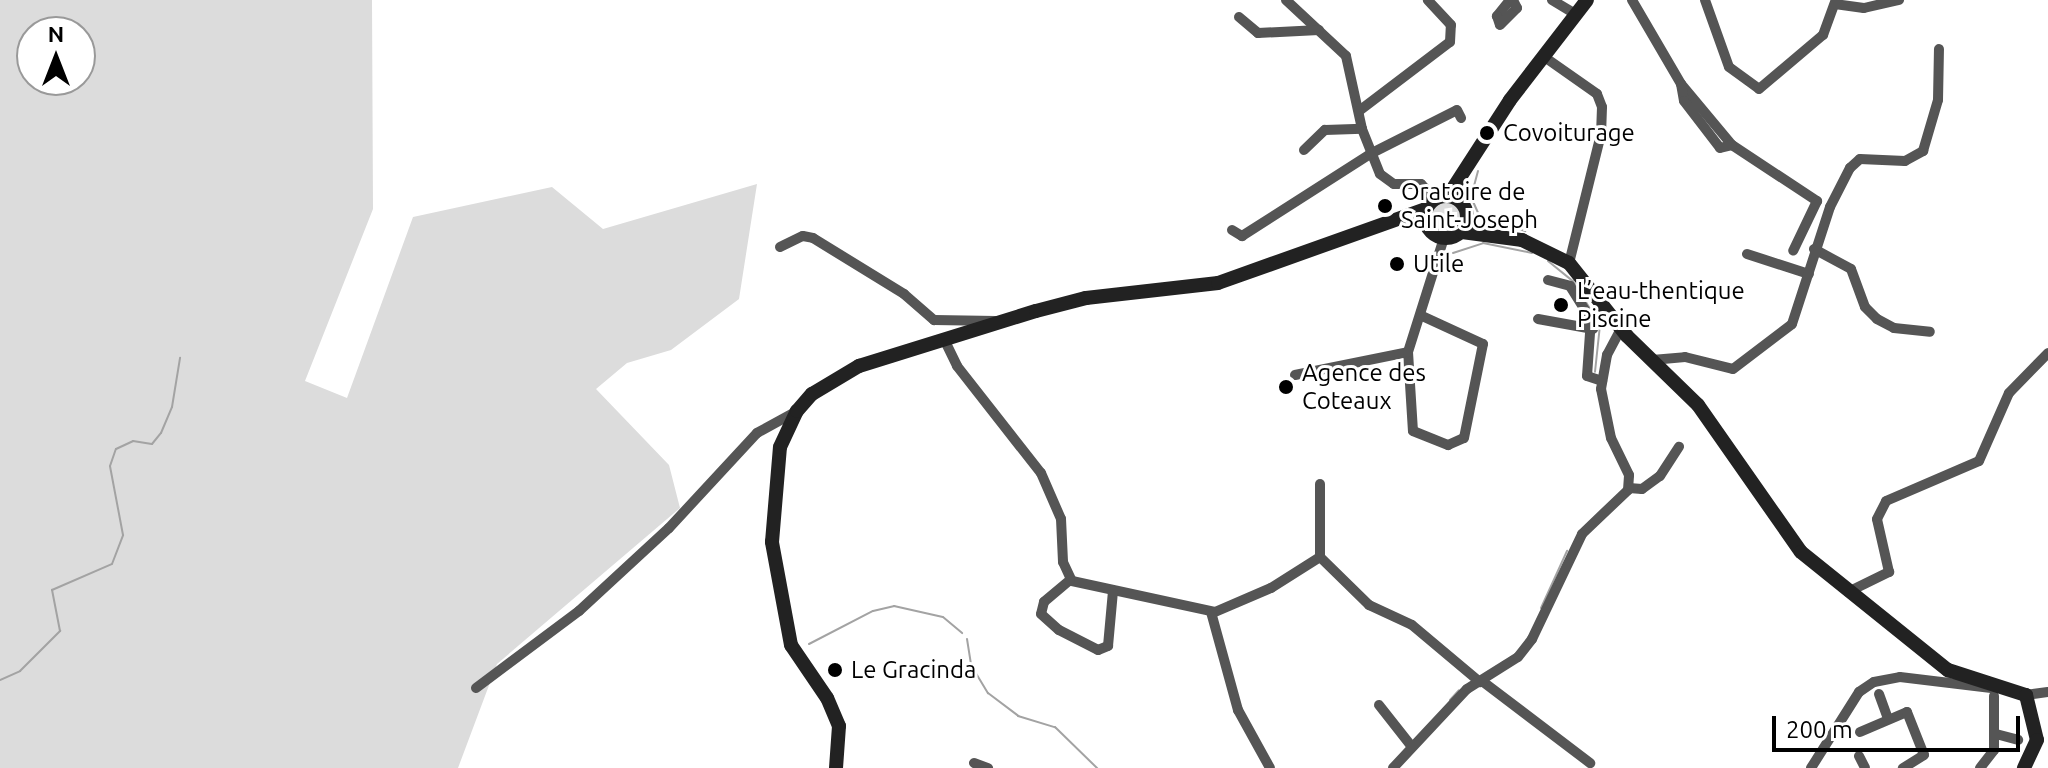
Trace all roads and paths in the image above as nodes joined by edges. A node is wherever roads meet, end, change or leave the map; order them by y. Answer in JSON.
{"nodes":[{"id":1,"x":1286,"y":0,"type":"edge"},
{"id":2,"x":1428,"y":0,"type":"edge"},
{"id":3,"x":1587,"y":0,"type":"edge"},
{"id":4,"x":1705,"y":0,"type":"edge"},
{"id":5,"x":1899,"y":0,"type":"edge"},
{"id":6,"x":1635,"y":1,"type":"edge"},
{"id":7,"x":1836,"y":2,"type":"edge"},
{"id":8,"x":1563,"y":4,"type":"edge"},
{"id":9,"x":1239,"y":17,"type":"dead end"},
{"id":10,"x":1319,"y":30,"type":"junction"},
{"id":11,"x":1939,"y":49,"type":"dead end"},
{"id":12,"x":1543,"y":56,"type":"junction"},
{"id":13,"x":1359,"y":111,"type":"junction"},
{"id":14,"x":1461,"y":118,"type":"dead end"},
{"id":15,"x":1362,"y":129,"type":"junction"},
{"id":16,"x":1304,"y":150,"type":"dead end"},
{"id":17,"x":1370,"y":154,"type":"junction"},
{"id":18,"x":1473,"y":157,"type":"junction"},
{"id":19,"x":1436,"y":201,"type":"junction"},
{"id":20,"x":1395,"y":205,"type":"dead end"},
{"id":21,"x":1465,"y":210,"type":"junction"},
{"id":22,"x":1399,"y":224,"type":"junction"},
{"id":23,"x":1232,"y":230,"type":"dead end"},
{"id":24,"x":1429,"y":230,"type":"junction"},
{"id":25,"x":1462,"y":232,"type":"junction"},
{"id":26,"x":1503,"y":234,"type":"junction"},
{"id":27,"x":1444,"y":238,"type":"junction"},
{"id":28,"x":780,"y":247,"type":"dead end"},
{"id":29,"x":1814,"y":249,"type":"junction"},
{"id":30,"x":1793,"y":251,"type":"dead end"},
{"id":31,"x":1747,"y":254,"type":"dead end"},
{"id":32,"x":1569,"y":263,"type":"junction"},
{"id":33,"x":1809,"y":274,"type":"junction"},
{"id":34,"x":1548,"y":280,"type":"dead end"},
{"id":35,"x":1422,"y":316,"type":"junction"},
{"id":36,"x":1538,"y":319,"type":"dead end"},
{"id":37,"x":1002,"y":322,"type":"junction"},
{"id":38,"x":1593,"y":329,"type":"junction"},
{"id":39,"x":1621,"y":329,"type":"junction"},
{"id":40,"x":1930,"y":332,"type":"dead end"},
{"id":41,"x":944,"y":339,"type":"junction"},
{"id":42,"x":1408,"y":352,"type":"junction"},
{"id":43,"x":2048,"y":353,"type":"edge"},
{"id":44,"x":1652,"y":360,"type":"junction"},
{"id":45,"x":1295,"y":375,"type":"dead end"},
{"id":46,"x":1602,"y":381,"type":"junction"},
{"id":47,"x":797,"y":411,"type":"junction"},
{"id":48,"x":1679,"y":447,"type":"dead end"},
{"id":49,"x":1320,"y":484,"type":"dead end"},
{"id":50,"x":1629,"y":488,"type":"junction"},
{"id":51,"x":1320,"y":557,"type":"junction"},
{"id":52,"x":1070,"y":580,"type":"junction"},
{"id":53,"x":1113,"y":591,"type":"junction"},
{"id":54,"x":1848,"y":592,"type":"junction"},
{"id":55,"x":1211,"y":612,"type":"junction"},
{"id":56,"x":1481,"y":682,"type":"junction"},
{"id":57,"x":476,"y":688,"type":"dead end"},
{"id":58,"x":1993,"y":692,"type":"junction"},
{"id":59,"x":2048,"y":692,"type":"edge"},
{"id":60,"x":1879,"y":694,"type":"dead end"},
{"id":61,"x":2026,"y":695,"type":"junction"},
{"id":62,"x":1379,"y":705,"type":"dead end"},
{"id":63,"x":1887,"y":716,"type":"junction"},
{"id":64,"x":1860,"y":732,"type":"dead end"},
{"id":65,"x":1996,"y":734,"type":"junction"},
{"id":66,"x":2018,"y":740,"type":"dead end"},
{"id":67,"x":1412,"y":747,"type":"junction"},
{"id":68,"x":1859,"y":756,"type":"dead end"},
{"id":69,"x":974,"y":763,"type":"dead end"},
{"id":70,"x":1590,"y":763,"type":"dead end"},
{"id":71,"x":836,"y":768,"type":"edge"},
{"id":72,"x":988,"y":768,"type":"edge"},
{"id":73,"x":1270,"y":768,"type":"edge"},
{"id":74,"x":1393,"y":768,"type":"edge"},
{"id":75,"x":1811,"y":768,"type":"edge"},
{"id":76,"x":1865,"y":768,"type":"edge"},
{"id":77,"x":1903,"y":768,"type":"edge"},
{"id":78,"x":1980,"y":768,"type":"edge"},
{"id":79,"x":2024,"y":768,"type":"edge"}],
"edges":[{"from":1,"to":10,"type":"street"},
{"from":2,"to":13,"type":"street"},
{"from":3,"to":8,"type":"main road"},
{"from":4,"to":7,"type":"street"},
{"from":5,"to":7,"type":"street"},
{"from":6,"to":30,"type":"street"},
{"from":8,"to":12,"type":"main road"},
{"from":9,"to":10,"type":"street"},
{"from":10,"to":13,"type":"street"},
{"from":11,"to":29,"type":"street"},
{"from":12,"to":18,"type":"main road"},
{"from":12,"to":32,"type":"street"},
{"from":13,"to":15,"type":"street"},
{"from":14,"to":17,"type":"street"},
{"from":15,"to":16,"type":"street"},
{"from":15,"to":17,"type":"street"},
{"from":17,"to":19,"type":"street"},
{"from":17,"to":23,"type":"street"},
{"from":18,"to":19,"type":"main road"},
{"from":18,"to":21,"type":"main road"},
{"from":19,"to":21,"type":"main road"},
{"from":19,"to":22,"type":"main road"},
{"from":19,"to":24,"type":"main road"},
{"from":20,"to":22,"type":"street"},
{"from":21,"to":25,"type":"main road"},
{"from":21,"to":26,"type":"main road"},
{"from":22,"to":24,"type":"main road"},
{"from":22,"to":37,"type":"main road"},
{"from":24,"to":27,"type":"main road"},
{"from":25,"to":26,"type":"main road"},
{"from":25,"to":27,"type":"main road"},
{"from":26,"to":32,"type":"main road"},
{"from":27,"to":35,"type":"street"},
{"from":28,"to":37,"type":"street"},
{"from":29,"to":33,"type":"street"},
{"from":29,"to":40,"type":"street"},
{"from":31,"to":33,"type":"street"},
{"from":32,"to":39,"type":"main road"},
{"from":33,"to":44,"type":"street"},
{"from":34,"to":38,"type":"street"},
{"from":35,"to":42,"type":"street"},
{"from":35,"to":42,"type":"street"},
{"from":36,"to":38,"type":"street"},
{"from":37,"to":41,"type":"main road"},
{"from":38,"to":46,"type":"street"},
{"from":39,"to":44,"type":"main road"},
{"from":39,"to":46,"type":"street"},
{"from":41,"to":47,"type":"main road"},
{"from":41,"to":52,"type":"street"},
{"from":42,"to":45,"type":"street"},
{"from":43,"to":54,"type":"street"},
{"from":44,"to":54,"type":"main road"},
{"from":46,"to":50,"type":"street"},
{"from":47,"to":57,"type":"street"},
{"from":47,"to":71,"type":"main road"},
{"from":48,"to":50,"type":"street"},
{"from":49,"to":51,"type":"street"},
{"from":50,"to":56,"type":"street"},
{"from":51,"to":55,"type":"street"},
{"from":51,"to":56,"type":"street"},
{"from":52,"to":53,"type":"street"},
{"from":52,"to":53,"type":"street"},
{"from":53,"to":55,"type":"street"},
{"from":54,"to":58,"type":"main road"},
{"from":55,"to":73,"type":"street"},
{"from":56,"to":67,"type":"street"},
{"from":56,"to":70,"type":"street"},
{"from":58,"to":61,"type":"main road"},
{"from":58,"to":65,"type":"street"},
{"from":58,"to":75,"type":"street"},
{"from":59,"to":61,"type":"street"},
{"from":60,"to":63,"type":"street"},
{"from":61,"to":79,"type":"main road"},
{"from":62,"to":67,"type":"street"},
{"from":63,"to":64,"type":"street"},
{"from":63,"to":77,"type":"street"},
{"from":65,"to":66,"type":"street"},
{"from":65,"to":78,"type":"street"},
{"from":67,"to":74,"type":"street"},
{"from":68,"to":76,"type":"street"},
{"from":69,"to":72,"type":"street"}]}
